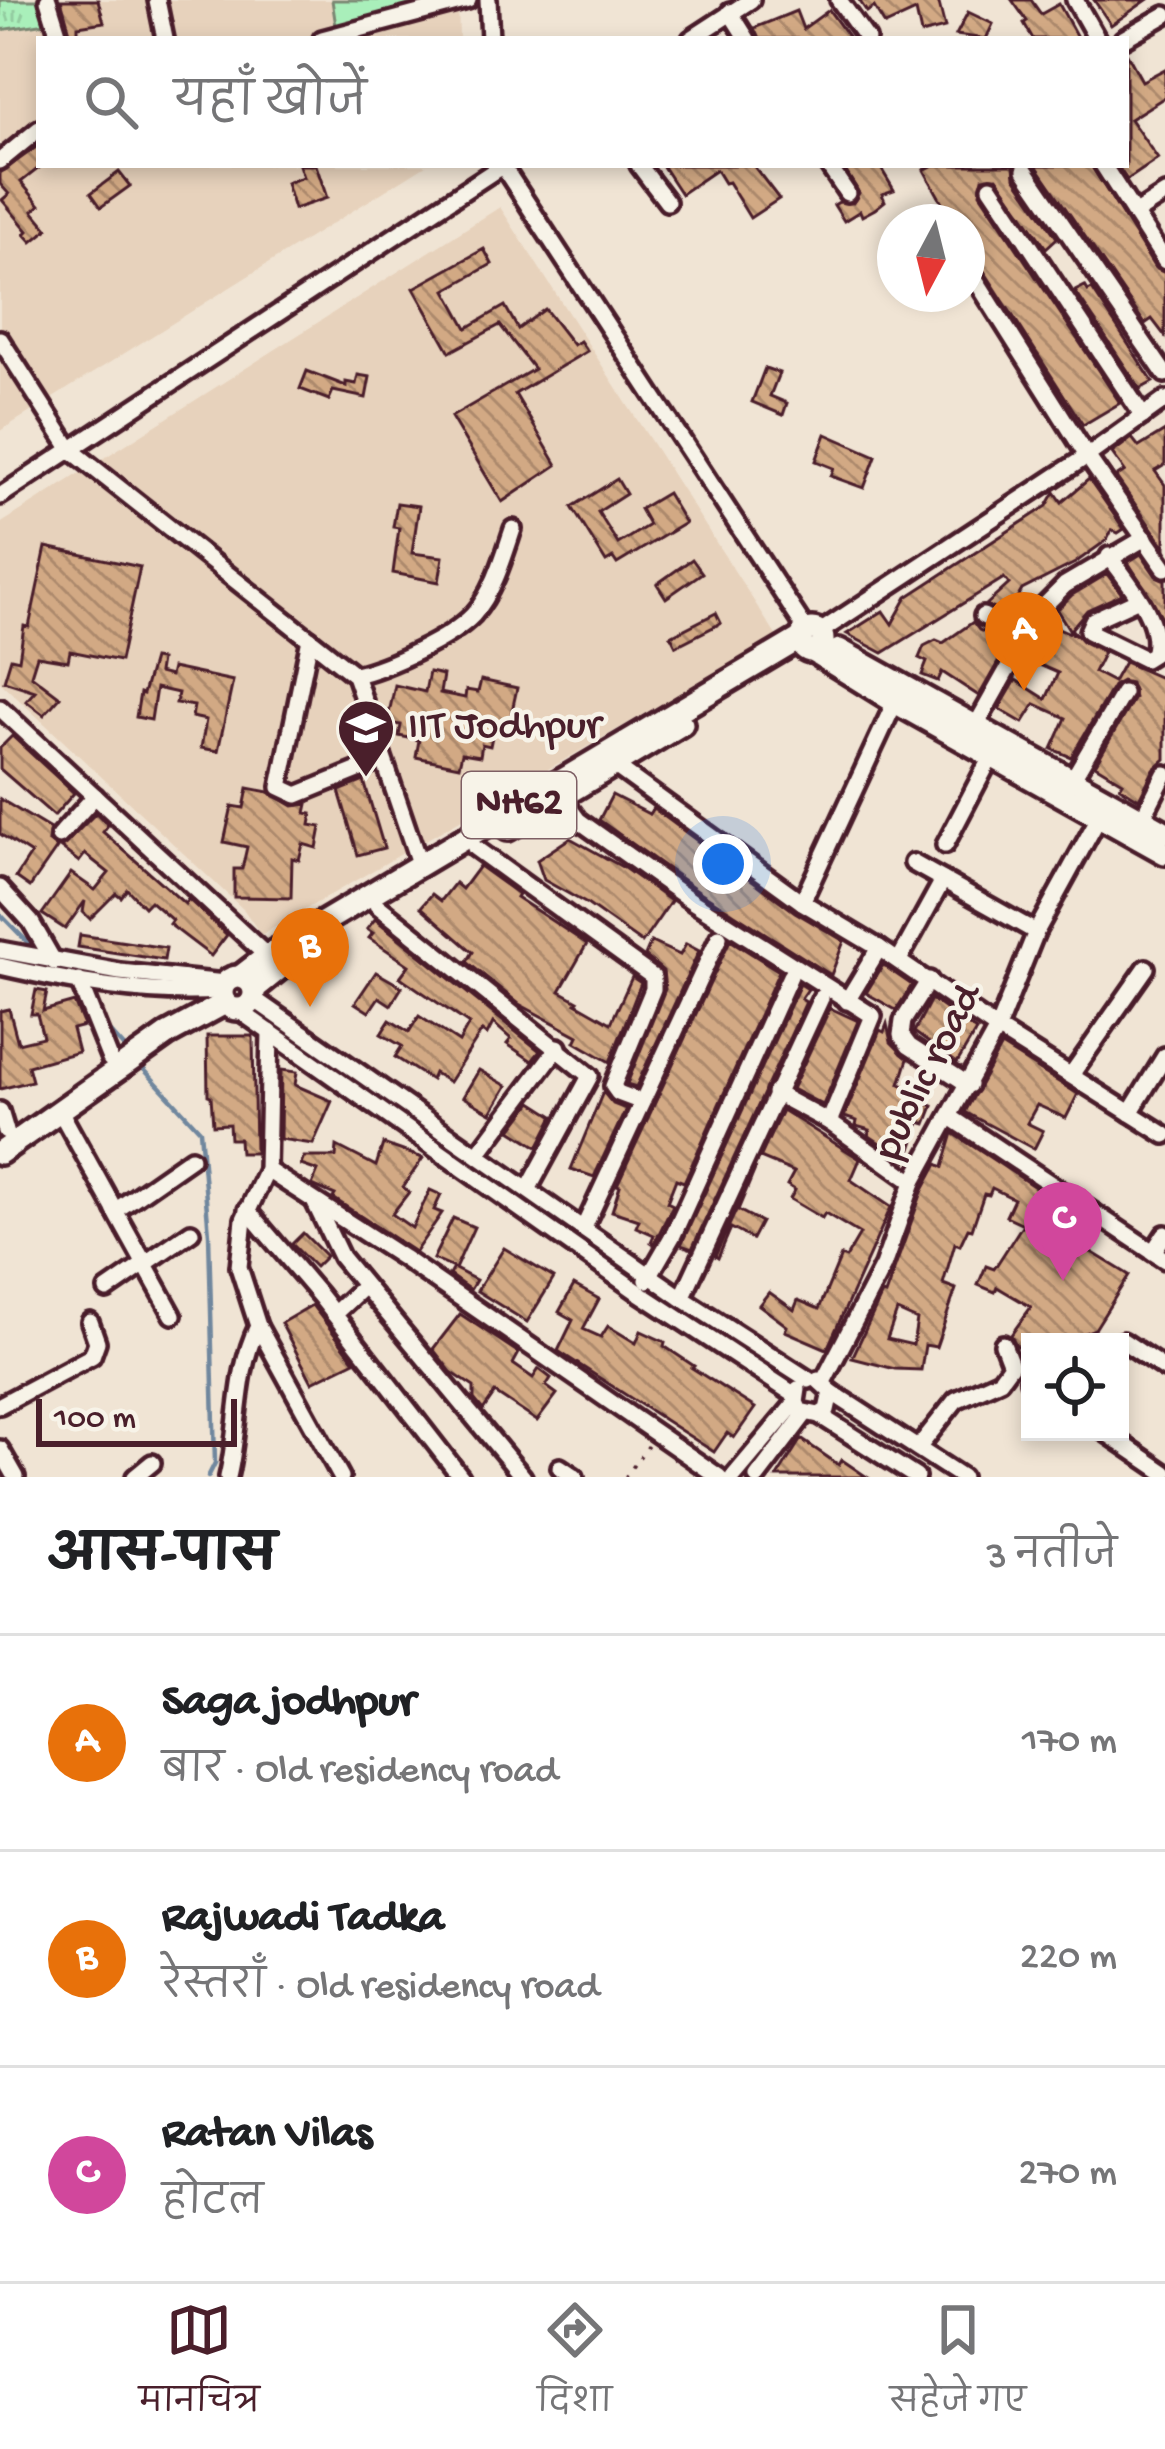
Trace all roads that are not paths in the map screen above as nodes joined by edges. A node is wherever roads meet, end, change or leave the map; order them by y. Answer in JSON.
{"nodes":[{"id":1,"x":48,"y":0,"type":"edge"},
{"id":2,"x":157,"y":0,"type":"edge"},
{"id":3,"x":468,"y":0,"type":"edge"},
{"id":4,"x":488,"y":0,"type":"edge"},
{"id":5,"x":751,"y":0,"type":"edge"},
{"id":6,"x":839,"y":0,"type":"edge"},
{"id":7,"x":1075,"y":0,"type":"edge"},
{"id":8,"x":730,"y":13,"type":"junction"},
{"id":9,"x":1165,"y":16,"type":"edge"},
{"id":10,"x":59,"y":36,"type":"edge"},
{"id":11,"x":164,"y":36,"type":"edge"},
{"id":12,"x":333,"y":36,"type":"edge"},
{"id":13,"x":490,"y":36,"type":"edge"},
{"id":14,"x":696,"y":36,"type":"edge"},
{"id":15,"x":745,"y":36,"type":"edge"},
{"id":16,"x":865,"y":36,"type":"edge"},
{"id":17,"x":1095,"y":36,"type":"edge"},
{"id":18,"x":1128,"y":36,"type":"edge"},
{"id":19,"x":36,"y":131,"type":"edge"},
{"id":20,"x":0,"y":161,"type":"edge"},
{"id":21,"x":497,"y":168,"type":"edge"},
{"id":22,"x":504,"y":168,"type":"edge"},
{"id":23,"x":641,"y":168,"type":"edge"},
{"id":24,"x":831,"y":168,"type":"edge"},
{"id":25,"x":1105,"y":168,"type":"edge"},
{"id":26,"x":1025,"y":170,"type":"dead end"},
{"id":27,"x":991,"y":187,"type":"dead end"},
{"id":28,"x":847,"y":193,"type":"dead end"},
{"id":29,"x":1165,"y":194,"type":"edge"},
{"id":30,"x":668,"y":202,"type":"dead end"},
{"id":31,"x":1134,"y":214,"type":"junction"},
{"id":32,"x":1165,"y":261,"type":"edge"},
{"id":33,"x":985,"y":294,"type":"edge"},
{"id":34,"x":0,"y":339,"type":"edge"},
{"id":35,"x":1165,"y":374,"type":"edge"},
{"id":36,"x":1157,"y":410,"type":"edge"},
{"id":37,"x":71,"y":450,"type":"junction"},
{"id":38,"x":1087,"y":456,"type":"junction"},
{"id":39,"x":0,"y":496,"type":"edge"},
{"id":40,"x":513,"y":529,"type":"dead end"},
{"id":41,"x":1144,"y":538,"type":"junction"},
{"id":42,"x":1108,"y":556,"type":"junction"},
{"id":43,"x":1165,"y":568,"type":"edge"},
{"id":44,"x":1139,"y":599,"type":"junction"},
{"id":45,"x":982,"y":616,"type":"dead end"},
{"id":46,"x":1024,"y":638,"type":"junction"},
{"id":47,"x":310,"y":639,"type":"junction"},
{"id":48,"x":811,"y":640,"type":"junction"},
{"id":49,"x":355,"y":674,"type":"junction"},
{"id":50,"x":1123,"y":693,"type":"dead end"},
{"id":51,"x":895,"y":702,"type":"junction"},
{"id":52,"x":0,"y":708,"type":"edge"},
{"id":53,"x":975,"y":727,"type":"junction"},
{"id":54,"x":992,"y":755,"type":"junction"},
{"id":55,"x":383,"y":760,"type":"junction"},
{"id":56,"x":615,"y":766,"type":"junction"},
{"id":57,"x":1165,"y":774,"type":"edge"},
{"id":58,"x":1072,"y":780,"type":"junction"},
{"id":59,"x":94,"y":796,"type":"junction"},
{"id":60,"x":561,"y":797,"type":"junction"},
{"id":61,"x":1104,"y":808,"type":"junction"},
{"id":62,"x":1142,"y":819,"type":"junction"},
{"id":63,"x":1165,"y":832,"type":"edge"},
{"id":64,"x":59,"y":836,"type":"dead end"},
{"id":65,"x":945,"y":845,"type":"dead end"},
{"id":66,"x":475,"y":848,"type":"junction"},
{"id":67,"x":1165,"y":853,"type":"edge"},
{"id":68,"x":914,"y":863,"type":"dead end"},
{"id":69,"x":420,"y":866,"type":"junction"},
{"id":70,"x":943,"y":880,"type":"junction"},
{"id":71,"x":0,"y":888,"type":"edge"},
{"id":72,"x":802,"y":902,"type":"junction"},
{"id":73,"x":377,"y":905,"type":"junction"},
{"id":74,"x":1036,"y":932,"type":"junction"},
{"id":75,"x":719,"y":938,"type":"dead end"},
{"id":76,"x":879,"y":948,"type":"junction"},
{"id":77,"x":0,"y":950,"type":"edge"},
{"id":78,"x":267,"y":956,"type":"junction"},
{"id":79,"x":898,"y":960,"type":"junction"},
{"id":80,"x":0,"y":966,"type":"edge"},
{"id":81,"x":1146,"y":968,"type":"dead end"},
{"id":82,"x":57,"y":970,"type":"junction"},
{"id":83,"x":790,"y":976,"type":"dead end"},
{"id":84,"x":929,"y":980,"type":"junction"},
{"id":85,"x":239,"y":995,"type":"junction"},
{"id":86,"x":821,"y":998,"type":"dead end"},
{"id":87,"x":847,"y":1000,"type":"junction"},
{"id":88,"x":997,"y":1029,"type":"junction"},
{"id":89,"x":269,"y":1035,"type":"junction"},
{"id":90,"x":558,"y":1047,"type":"junction"},
{"id":91,"x":1165,"y":1056,"type":"edge"},
{"id":92,"x":110,"y":1059,"type":"junction"},
{"id":93,"x":1072,"y":1075,"type":"junction"},
{"id":94,"x":968,"y":1085,"type":"junction"},
{"id":95,"x":775,"y":1093,"type":"junction"},
{"id":96,"x":642,"y":1102,"type":"junction"},
{"id":97,"x":60,"y":1111,"type":"junction"},
{"id":98,"x":1130,"y":1113,"type":"junction"},
{"id":99,"x":952,"y":1118,"type":"junction"},
{"id":100,"x":829,"y":1122,"type":"junction"},
{"id":101,"x":1,"y":1132,"type":"edge"},
{"id":102,"x":1165,"y":1135,"type":"edge"},
{"id":103,"x":478,"y":1154,"type":"junction"},
{"id":104,"x":191,"y":1158,"type":"dead end"},
{"id":105,"x":266,"y":1173,"type":"junction"},
{"id":106,"x":914,"y":1182,"type":"junction"},
{"id":107,"x":529,"y":1188,"type":"junction"},
{"id":108,"x":314,"y":1199,"type":"junction"},
{"id":109,"x":249,"y":1204,"type":"junction"},
{"id":110,"x":115,"y":1211,"type":"junction"},
{"id":111,"x":584,"y":1227,"type":"junction"},
{"id":112,"x":191,"y":1232,"type":"dead end"},
{"id":113,"x":1165,"y":1234,"type":"edge"},
{"id":114,"x":1159,"y":1256,"type":"edge"},
{"id":115,"x":144,"y":1263,"type":"junction"},
{"id":116,"x":650,"y":1275,"type":"junction"},
{"id":117,"x":362,"y":1288,"type":"junction"},
{"id":118,"x":107,"y":1290,"type":"dead end"},
{"id":119,"x":638,"y":1292,"type":"junction"},
{"id":120,"x":682,"y":1298,"type":"junction"},
{"id":121,"x":336,"y":1312,"type":"junction"},
{"id":122,"x":173,"y":1315,"type":"dead end"},
{"id":123,"x":90,"y":1322,"type":"dead end"},
{"id":124,"x":258,"y":1326,"type":"junction"},
{"id":125,"x":1003,"y":1344,"type":"dead end"},
{"id":126,"x":1129,"y":1344,"type":"edge"},
{"id":127,"x":1165,"y":1369,"type":"edge"},
{"id":128,"x":821,"y":1385,"type":"junction"},
{"id":129,"x":0,"y":1405,"type":"edge"},
{"id":130,"x":804,"y":1406,"type":"junction"},
{"id":131,"x":1118,"y":1441,"type":"edge"},
{"id":132,"x":918,"y":1448,"type":"junction"},
{"id":133,"x":0,"y":1449,"type":"edge"},
{"id":134,"x":152,"y":1462,"type":"dead end"},
{"id":135,"x":560,"y":1466,"type":"dead end"},
{"id":136,"x":1165,"y":1473,"type":"edge"},
{"id":137,"x":16,"y":1477,"type":"edge"},
{"id":138,"x":135,"y":1477,"type":"edge"},
{"id":139,"x":228,"y":1477,"type":"edge"},
{"id":140,"x":341,"y":1477,"type":"edge"},
{"id":141,"x":460,"y":1477,"type":"edge"},
{"id":142,"x":523,"y":1477,"type":"edge"},
{"id":143,"x":575,"y":1477,"type":"edge"},
{"id":144,"x":719,"y":1477,"type":"edge"},
{"id":145,"x":733,"y":1477,"type":"edge"},
{"id":146,"x":757,"y":1477,"type":"edge"},
{"id":147,"x":916,"y":1477,"type":"edge"},
{"id":148,"x":962,"y":1477,"type":"edge"}],
"edges":[{"from":1,"to":10,"type":"street"},
{"from":2,"to":11,"type":"street"},
{"from":3,"to":12,"type":"street"},
{"from":4,"to":13,"type":"street"},
{"from":5,"to":8,"type":"street"},
{"from":6,"to":16,"type":"street"},
{"from":7,"to":17,"type":"street"},
{"from":8,"to":14,"type":"street"},
{"from":8,"to":15,"type":"street"},
{"from":9,"to":18,"type":"street"},
{"from":19,"to":20,"type":"street"},
{"from":21,"to":37,"type":"street"},
{"from":22,"to":48,"type":"street"},
{"from":23,"to":30,"type":"street"},
{"from":24,"to":28,"type":"street"},
{"from":25,"to":31,"type":"street"},
{"from":26,"to":35,"type":"street"},
{"from":27,"to":36,"type":"street"},
{"from":29,"to":31,"type":"street"},
{"from":31,"to":32,"type":"street"},
{"from":33,"to":38,"type":"street"},
{"from":34,"to":37,"type":"street"},
{"from":36,"to":38,"type":"street"},
{"from":37,"to":39,"type":"street"},
{"from":37,"to":47,"type":"street"},
{"from":38,"to":41,"type":"street"},
{"from":38,"to":48,"type":"street"},
{"from":40,"to":49,"type":"street"},
{"from":41,"to":42,"type":"street"},
{"from":41,"to":43,"type":"street"},
{"from":42,"to":44,"type":"street"},
{"from":42,"to":46,"type":"street"},
{"from":44,"to":44,"type":"street"},
{"from":45,"to":46,"type":"street"},
{"from":46,"to":53,"type":"street"},
{"from":47,"to":49,"type":"street"},
{"from":47,"to":55,"type":"street"},
{"from":48,"to":51,"type":"highway"},
{"from":48,"to":53,"type":"highway"},
{"from":48,"to":56,"type":"highway","number":"NH62"},
{"from":48,"to":69,"type":"highway","number":"NH62"},
{"from":49,"to":55,"type":"street"},
{"from":50,"to":58,"type":"street"},
{"from":51,"to":54,"type":"highway"},
{"from":51,"to":72,"type":"street"},
{"from":52,"to":59,"type":"street"},
{"from":53,"to":58,"type":"highway"},
{"from":54,"to":61,"type":"highway"},
{"from":54,"to":65,"type":"street"},
{"from":55,"to":69,"type":"street"},
{"from":56,"to":60,"type":"highway","number":"NH62"},
{"from":56,"to":72,"type":"street"},
{"from":57,"to":62,"type":"street"},
{"from":58,"to":61,"type":"highway"},
{"from":59,"to":64,"type":"street"},
{"from":59,"to":78,"type":"street"},
{"from":60,"to":66,"type":"highway","number":"NH62"},
{"from":60,"to":87,"type":"street"},
{"from":61,"to":62,"type":"highway"},
{"from":61,"to":67,"type":"highway"},
{"from":61,"to":74,"type":"street","name":"public road"},
{"from":62,"to":63,"type":"highway"},
{"from":66,"to":73,"type":"highway","number":"NH62"},
{"from":66,"to":96,"type":"street"},
{"from":68,"to":70,"type":"street"},
{"from":69,"to":78,"type":"highway","number":"NH62"},
{"from":70,"to":74,"type":"street"},
{"from":70,"to":79,"type":"street"},
{"from":71,"to":82,"type":"street"},
{"from":72,"to":76,"type":"street"},
{"from":73,"to":85,"type":"highway","number":"NH62"},
{"from":73,"to":90,"type":"street"},
{"from":74,"to":88,"type":"street","name":"public road"},
{"from":75,"to":96,"type":"street"},
{"from":76,"to":79,"type":"street"},
{"from":76,"to":87,"type":"street"},
{"from":77,"to":82,"type":"street"},
{"from":78,"to":85,"type":"highway","number":"NH62"},
{"from":79,"to":84,"type":"street"},
{"from":80,"to":82,"type":"street"},
{"from":81,"to":93,"type":"street"},
{"from":82,"to":85,"type":"street"},
{"from":82,"to":85,"type":"street"},
{"from":82,"to":92,"type":"street"},
{"from":83,"to":116,"type":"street"},
{"from":84,"to":88,"type":"street"},
{"from":84,"to":94,"type":"street"},
{"from":85,"to":89,"type":"street"},
{"from":85,"to":89,"type":"street"},
{"from":85,"to":92,"type":"highway","number":"NH62"},
{"from":85,"to":97,"type":"highway","number":"NH62"},
{"from":85,"to":103,"type":"street"},
{"from":86,"to":95,"type":"street"},
{"from":87,"to":100,"type":"street"},
{"from":88,"to":93,"type":"street"},
{"from":88,"to":94,"type":"street","name":"public road"},
{"from":89,"to":105,"type":"street"},
{"from":89,"to":119,"type":"street"},
{"from":90,"to":103,"type":"street"},
{"from":90,"to":107,"type":"street"},
{"from":91,"to":98,"type":"street"},
{"from":92,"to":101,"type":"highway","number":"NH62"},
{"from":93,"to":98,"type":"street"},
{"from":94,"to":99,"type":"street","name":"public road"},
{"from":95,"to":100,"type":"street"},
{"from":95,"to":120,"type":"street"},
{"from":96,"to":111,"type":"street"},
{"from":97,"to":101,"type":"highway","number":"NH62"},
{"from":97,"to":110,"type":"street"},
{"from":98,"to":102,"type":"street"},
{"from":99,"to":106,"type":"street","name":"public road"},
{"from":99,"to":114,"type":"street"},
{"from":100,"to":106,"type":"street"},
{"from":103,"to":107,"type":"street"},
{"from":104,"to":110,"type":"street"},
{"from":105,"to":108,"type":"street"},
{"from":105,"to":109,"type":"street"},
{"from":106,"to":128,"type":"street","name":"public road"},
{"from":107,"to":111,"type":"street"},
{"from":108,"to":117,"type":"street"},
{"from":108,"to":144,"type":"street"},
{"from":109,"to":121,"type":"street"},
{"from":109,"to":124,"type":"street"},
{"from":110,"to":115,"type":"street"},
{"from":111,"to":116,"type":"street"},
{"from":112,"to":115,"type":"street"},
{"from":113,"to":114,"type":"street"},
{"from":115,"to":118,"type":"street"},
{"from":115,"to":122,"type":"street"},
{"from":116,"to":119,"type":"street"},
{"from":116,"to":120,"type":"street"},
{"from":117,"to":121,"type":"street"},
{"from":117,"to":142,"type":"street"},
{"from":119,"to":130,"type":"street"},
{"from":120,"to":128,"type":"street"},
{"from":121,"to":141,"type":"street"},
{"from":123,"to":129,"type":"street"},
{"from":124,"to":139,"type":"street"},
{"from":124,"to":140,"type":"street"},
{"from":125,"to":132,"type":"street"},
{"from":126,"to":127,"type":"street"},
{"from":128,"to":130,"type":"street"},
{"from":128,"to":130,"type":"street"},
{"from":128,"to":132,"type":"street"},
{"from":130,"to":145,"type":"street"},
{"from":130,"to":146,"type":"street"},
{"from":130,"to":147,"type":"street"},
{"from":131,"to":136,"type":"street"},
{"from":132,"to":148,"type":"street"},
{"from":133,"to":137,"type":"street"},
{"from":134,"to":138,"type":"street"},
{"from":135,"to":143,"type":"street"}]}
